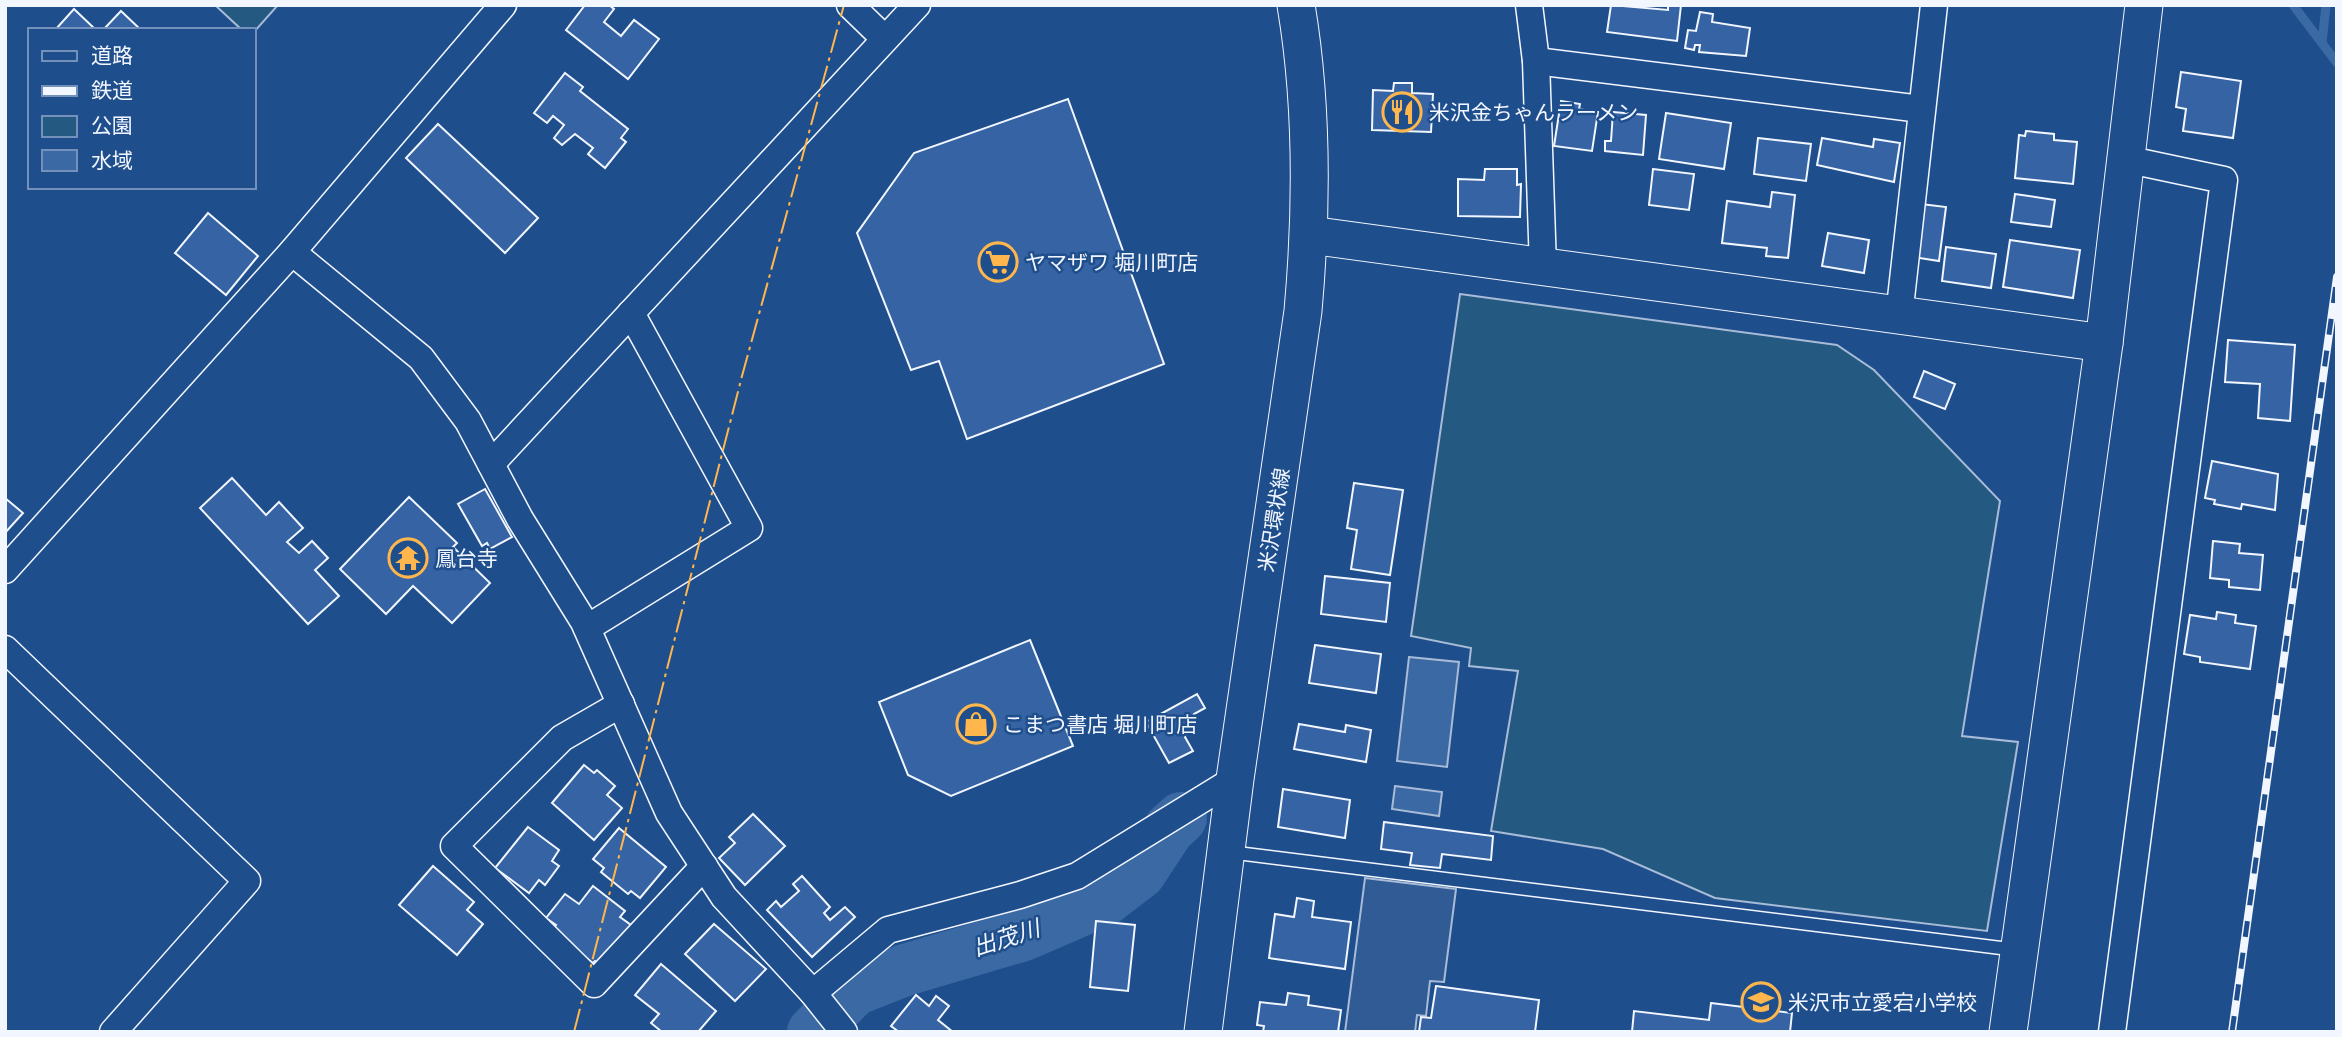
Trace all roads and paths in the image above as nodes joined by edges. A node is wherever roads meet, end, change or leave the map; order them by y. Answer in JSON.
{"nodes":[{"id":1,"x":503,"y":5,"type":"edge"},
{"id":2,"x":850,"y":5,"type":"edge"},
{"id":3,"x":917,"y":5,"type":"edge"},
{"id":4,"x":1296,"y":5,"type":"edge"},
{"id":5,"x":1529,"y":5,"type":"edge"},
{"id":6,"x":1934,"y":5,"type":"edge"},
{"id":7,"x":2144,"y":5,"type":"edge"},
{"id":8,"x":886,"y":39,"type":"junction"},
{"id":9,"x":1536,"y":61,"type":"junction"},
{"id":10,"x":1921,"y":109,"type":"junction"},
{"id":11,"x":2125,"y":159,"type":"junction"},
{"id":12,"x":1310,"y":235,"type":"junction"},
{"id":13,"x":292,"y":252,"type":"junction"},
{"id":14,"x":1543,"y":267,"type":"junction"},
{"id":15,"x":631,"y":313,"type":"junction"},
{"id":16,"x":1899,"y":316,"type":"junction"},
{"id":17,"x":2104,"y":343,"type":"junction"},
{"id":18,"x":491,"y":464,"type":"junction"},
{"id":19,"x":5,"y":570,"type":"edge"},
{"id":20,"x":587,"y":628,"type":"junction"},
{"id":21,"x":5,"y":649,"type":"edge"},
{"id":22,"x":621,"y":704,"type":"junction"},
{"id":23,"x":1235,"y":779,"type":"junction"},
{"id":24,"x":1225,"y":852,"type":"junction"},
{"id":25,"x":704,"y":866,"type":"junction"},
{"id":26,"x":2019,"y":950,"type":"junction"},
{"id":27,"x":813,"y":993,"type":"junction"},
{"id":28,"x":113,"y":1032,"type":"edge"},
{"id":29,"x":844,"y":1032,"type":"edge"},
{"id":30,"x":1203,"y":1032,"type":"edge"},
{"id":31,"x":2008,"y":1032,"type":"edge"},
{"id":32,"x":2112,"y":1032,"type":"edge"}],
"edges":[{"from":1,"to":13,"type":"street"},
{"from":2,"to":8,"type":"street"},
{"from":3,"to":8,"type":"street"},
{"from":4,"to":12,"type":"street","name":"米沢環状線"},
{"from":5,"to":9,"type":"street"},
{"from":6,"to":10,"type":"street"},
{"from":7,"to":11,"type":"street"},
{"from":8,"to":15,"type":"street"},
{"from":9,"to":10,"type":"street"},
{"from":9,"to":14,"type":"street"},
{"from":10,"to":16,"type":"street"},
{"from":11,"to":17,"type":"street"},
{"from":11,"to":32,"type":"street"},
{"from":12,"to":14,"type":"street"},
{"from":12,"to":23,"type":"street","name":"米沢環状線"},
{"from":13,"to":18,"type":"street"},
{"from":13,"to":19,"type":"street"},
{"from":14,"to":16,"type":"street"},
{"from":15,"to":18,"type":"street"},
{"from":15,"to":20,"type":"street"},
{"from":16,"to":17,"type":"street"},
{"from":17,"to":26,"type":"street"},
{"from":18,"to":20,"type":"street"},
{"from":20,"to":22,"type":"street"},
{"from":21,"to":28,"type":"street"},
{"from":22,"to":25,"type":"street"},
{"from":22,"to":25,"type":"street"},
{"from":23,"to":24,"type":"street","name":"米沢環状線"},
{"from":23,"to":27,"type":"street"},
{"from":24,"to":26,"type":"lane"},
{"from":24,"to":30,"type":"street","name":"米沢環状線"},
{"from":25,"to":27,"type":"street"},
{"from":26,"to":31,"type":"street"},
{"from":27,"to":29,"type":"street"}]}
